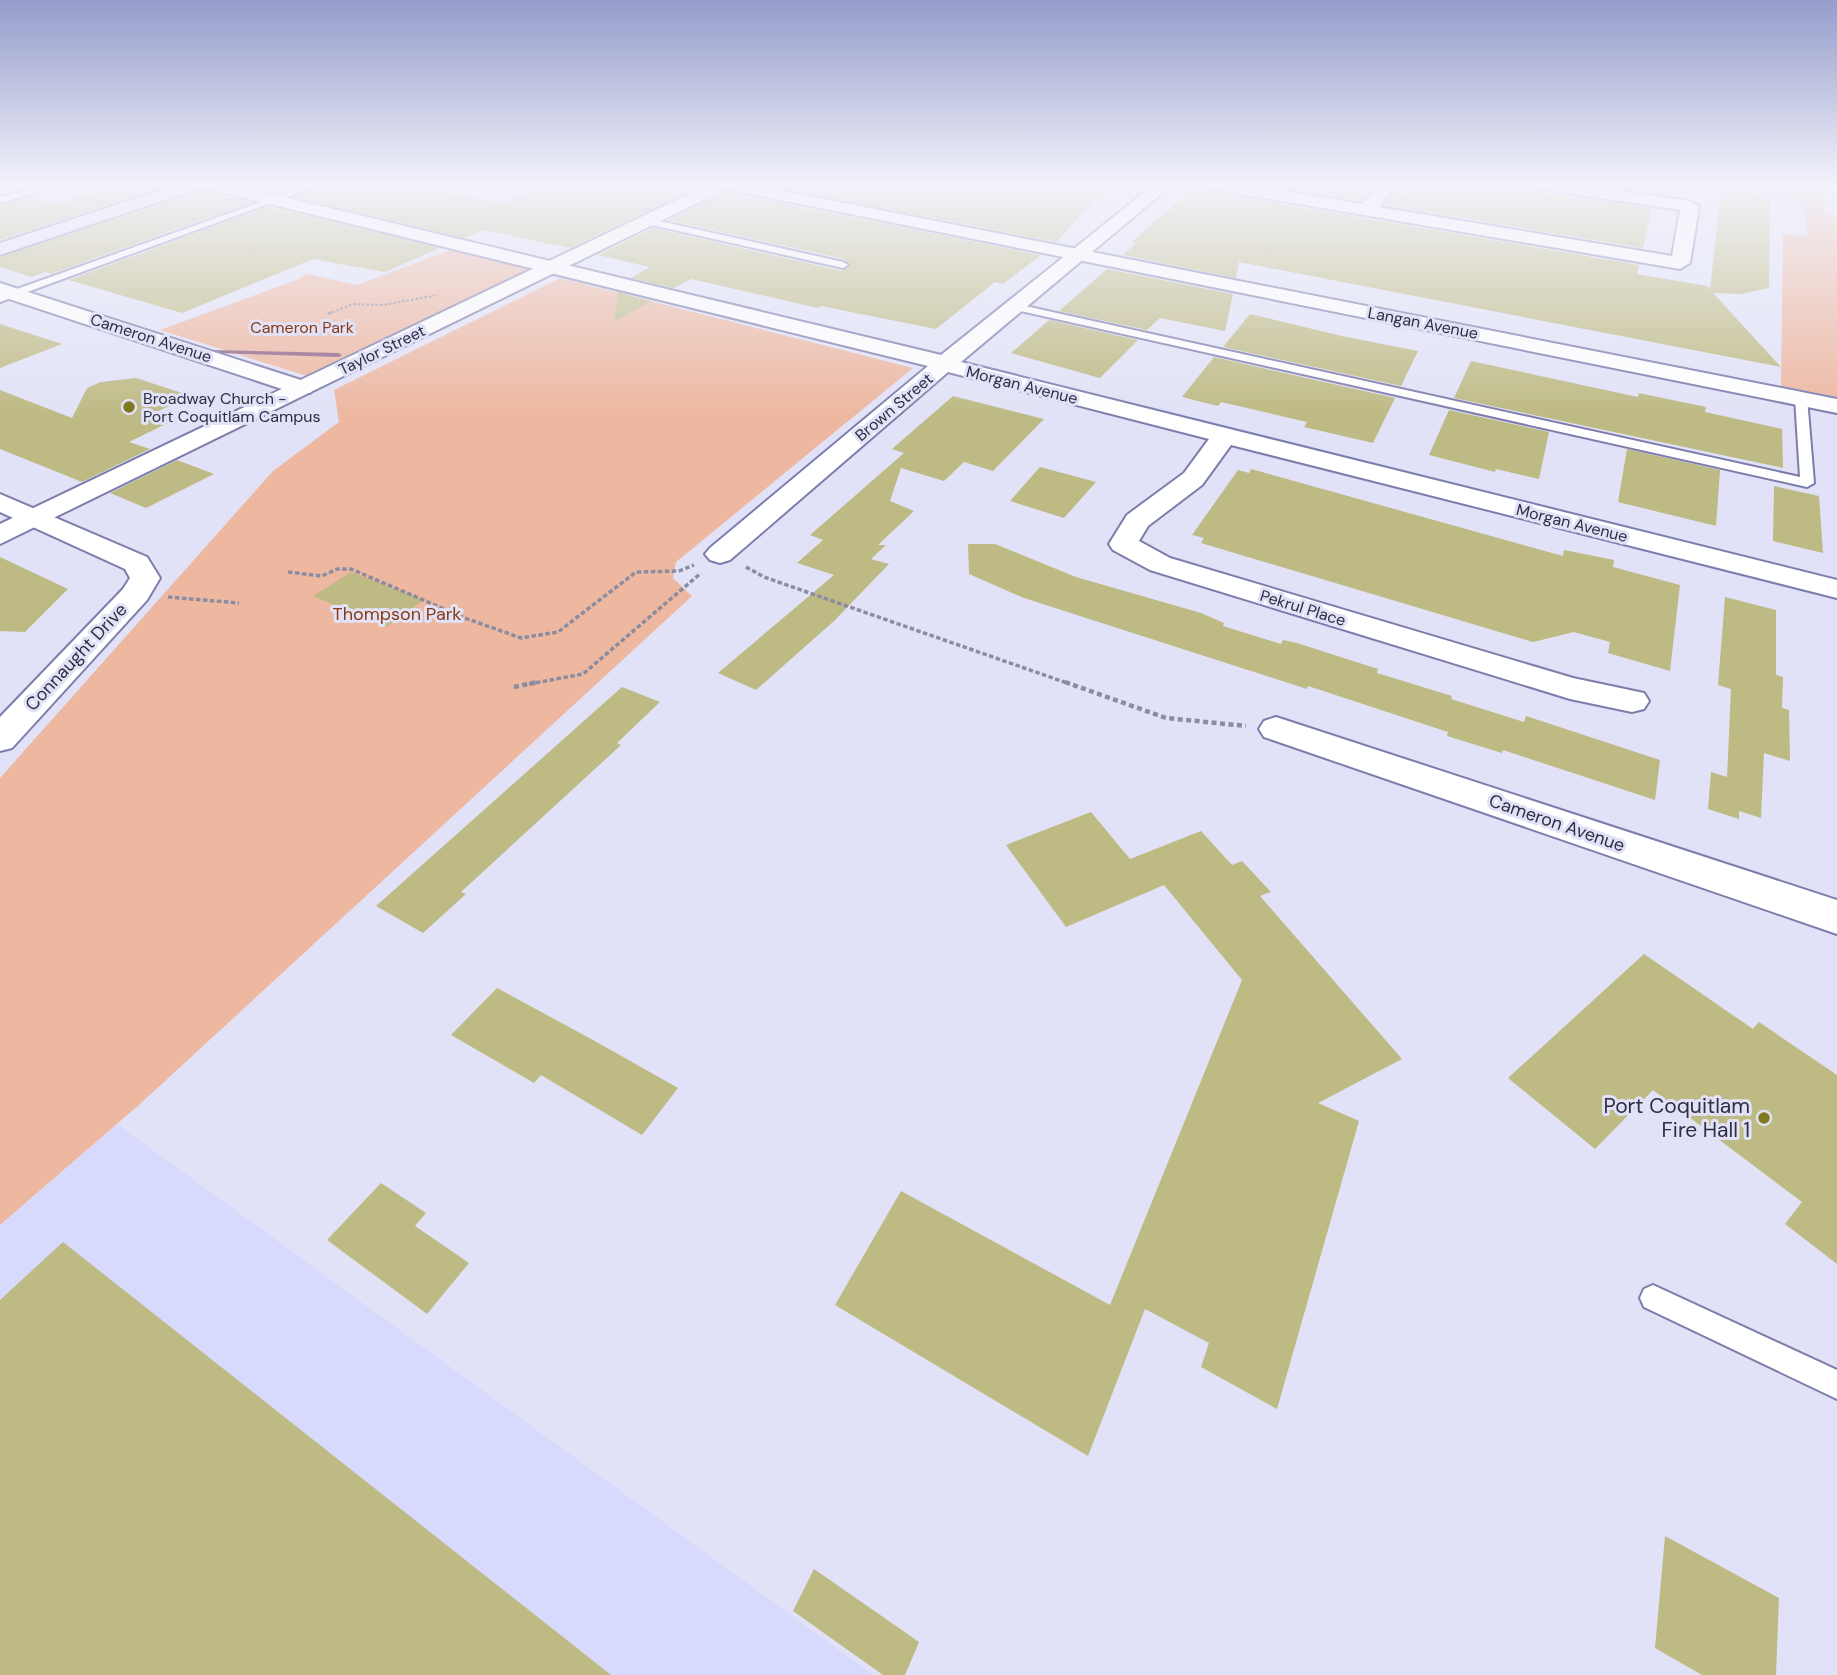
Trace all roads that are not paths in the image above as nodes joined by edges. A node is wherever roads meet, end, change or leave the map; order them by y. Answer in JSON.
{"nodes":[{"id":1,"x":99,"y":261,"type":"edge"},
{"id":2,"x":528,"y":261,"type":"edge"},
{"id":3,"x":564,"y":261,"type":"edge"},
{"id":4,"x":826,"y":261,"type":"edge"},
{"id":5,"x":1069,"y":261,"type":"edge"},
{"id":6,"x":1113,"y":261,"type":"edge"},
{"id":7,"x":843,"y":265,"type":"dead end"},
{"id":8,"x":552,"y":267,"type":"junction"},
{"id":9,"x":5,"y":294,"type":"edge"},
{"id":10,"x":1016,"y":307,"type":"junction"},
{"id":11,"x":946,"y":365,"type":"junction"},
{"id":12,"x":302,"y":388,"type":"junction"},
{"id":13,"x":1801,"y":398,"type":"junction"},
{"id":14,"x":1837,"y":406,"type":"edge"},
{"id":15,"x":1225,"y":436,"type":"junction"},
{"id":16,"x":0,"y":502,"type":"edge"},
{"id":17,"x":36,"y":518,"type":"junction"},
{"id":18,"x":0,"y":536,"type":"edge"},
{"id":19,"x":720,"y":554,"type":"road end"},
{"id":20,"x":1837,"y":589,"type":"edge"},
{"id":21,"x":1632,"y":701,"type":"dead end"},
{"id":22,"x":1276,"y":729,"type":"road end"},
{"id":23,"x":0,"y":738,"type":"edge"},
{"id":24,"x":1837,"y":917,"type":"edge"},
{"id":25,"x":1653,"y":1298,"type":"dead end"},
{"id":26,"x":1837,"y":1385,"type":"edge"}],
"edges":[{"from":1,"to":9,"type":"lane"},
{"from":2,"to":8,"type":"street","name":"Morgan Avenue"},
{"from":3,"to":8,"type":"street","name":"Taylor Street"},
{"from":4,"to":7,"type":"lane"},
{"from":5,"to":10,"type":"street","name":"Brown Street"},
{"from":6,"to":13,"type":"street","name":"Langan Avenue"},
{"from":8,"to":11,"type":"street","name":"Morgan Avenue"},
{"from":8,"to":12,"type":"street","name":"Taylor Street"},
{"from":9,"to":12,"type":"street","name":"Cameron Avenue"},
{"from":10,"to":11,"type":"street","name":"Brown Street"},
{"from":10,"to":13,"type":"lane"},
{"from":11,"to":15,"type":"street","name":"Morgan Avenue"},
{"from":11,"to":19,"type":"street","name":"Brown Street"},
{"from":12,"to":17,"type":"street","name":"Taylor Street"},
{"from":13,"to":14,"type":"street","name":"Langan Avenue"},
{"from":15,"to":20,"type":"street","name":"Morgan Avenue"},
{"from":15,"to":21,"type":"street","name":"Pekrul Place"},
{"from":16,"to":17,"type":"street"},
{"from":17,"to":18,"type":"street","name":"Taylor Street"},
{"from":17,"to":23,"type":"street","name":"Connaught Drive"},
{"from":22,"to":24,"type":"street","name":"Cameron Avenue"},
{"from":25,"to":26,"type":"lane"}]}
